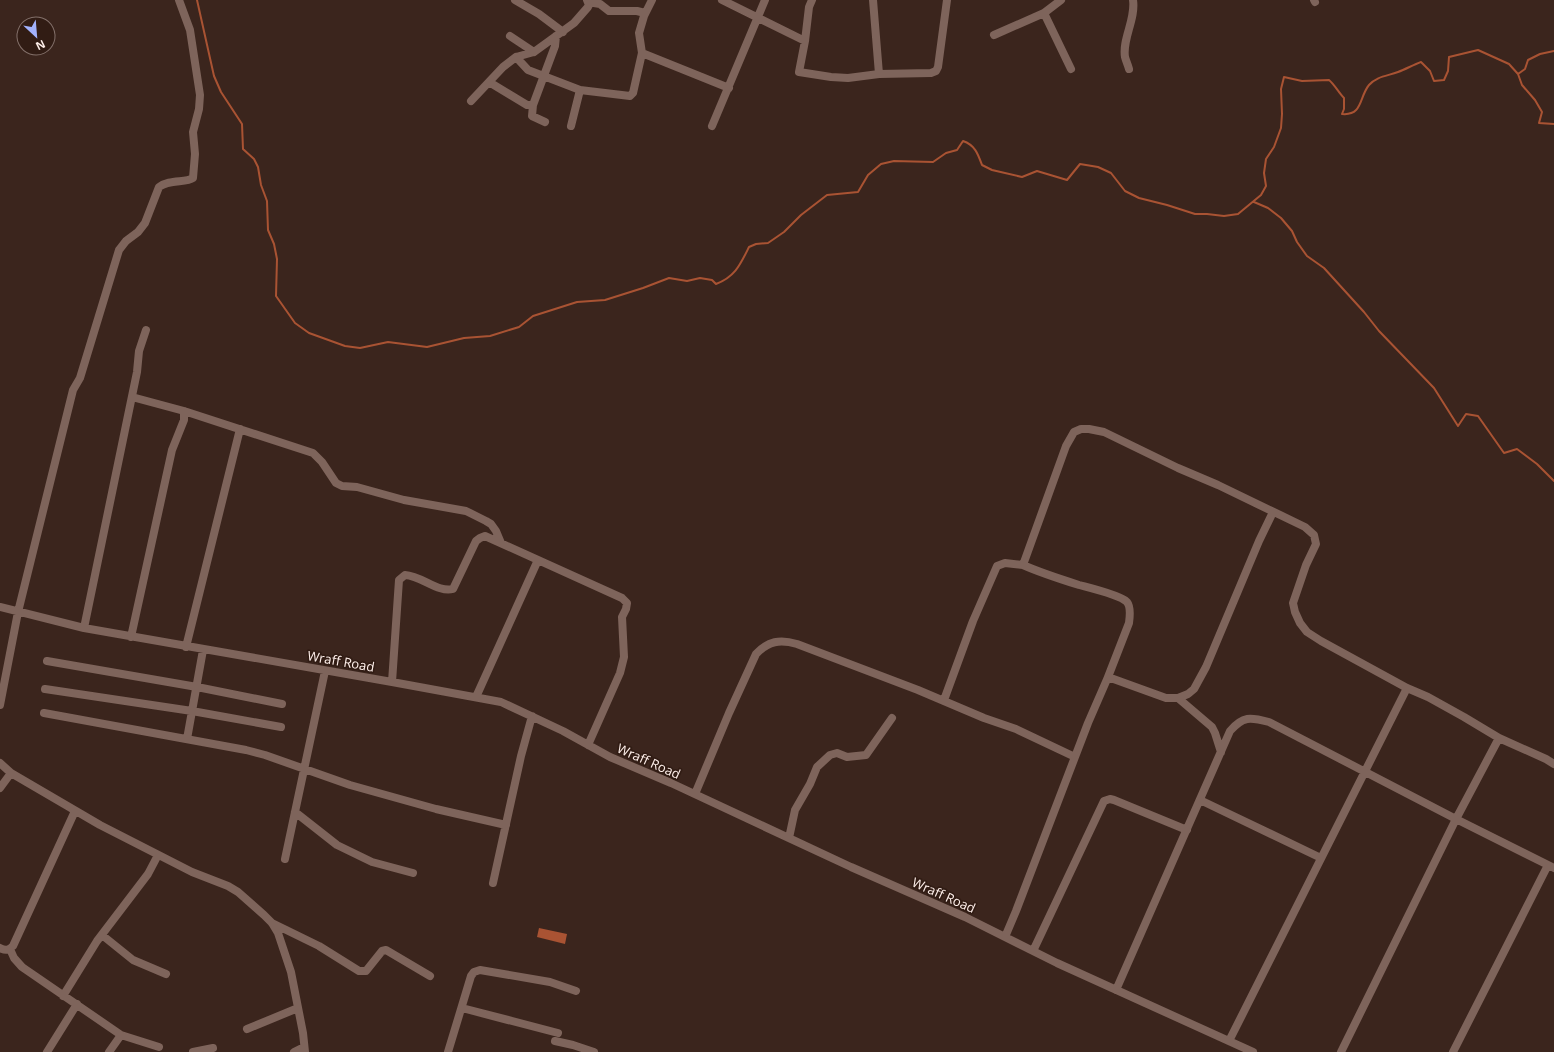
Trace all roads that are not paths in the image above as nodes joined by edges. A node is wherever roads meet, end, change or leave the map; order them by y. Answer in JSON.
{"nodes":[{"id":1,"x":179,"y":0,"type":"edge"},
{"id":2,"x":515,"y":0,"type":"edge"},
{"id":3,"x":652,"y":0,"type":"edge"},
{"id":4,"x":723,"y":0,"type":"edge"},
{"id":5,"x":765,"y":0,"type":"edge"},
{"id":6,"x":812,"y":0,"type":"edge"},
{"id":7,"x":873,"y":0,"type":"edge"},
{"id":8,"x":947,"y":0,"type":"edge"},
{"id":9,"x":1061,"y":0,"type":"edge"},
{"id":10,"x":1133,"y":0,"type":"edge"},
{"id":11,"x":588,"y":1,"type":"edge"},
{"id":12,"x":645,"y":13,"type":"junction"},
{"id":13,"x":1044,"y":13,"type":"junction"},
{"id":14,"x":758,"y":17,"type":"junction"},
{"id":15,"x":559,"y":34,"type":"junction"},
{"id":16,"x":994,"y":35,"type":"dead end"},
{"id":17,"x":510,"y":36,"type":"dead end"},
{"id":18,"x":805,"y":41,"type":"junction"},
{"id":19,"x":534,"y":52,"type":"junction"},
{"id":20,"x":642,"y":53,"type":"junction"},
{"id":21,"x":516,"y":57,"type":"junction"},
{"id":22,"x":1071,"y":69,"type":"dead end"},
{"id":23,"x":1129,"y":69,"type":"dead end"},
{"id":24,"x":878,"y":74,"type":"junction"},
{"id":25,"x":544,"y":75,"type":"junction"},
{"id":26,"x":488,"y":82,"type":"junction"},
{"id":27,"x":729,"y":88,"type":"junction"},
{"id":28,"x":580,"y":90,"type":"junction"},
{"id":29,"x":471,"y":101,"type":"dead end"},
{"id":30,"x":533,"y":105,"type":"junction"},
{"id":31,"x":545,"y":122,"type":"dead end"},
{"id":32,"x":571,"y":126,"type":"dead end"},
{"id":33,"x":712,"y":126,"type":"dead end"},
{"id":34,"x":146,"y":330,"type":"dead end"},
{"id":35,"x":132,"y":397,"type":"junction"},
{"id":36,"x":184,"y":411,"type":"junction"},
{"id":37,"x":240,"y":429,"type":"junction"},
{"id":38,"x":1273,"y":512,"type":"junction"},
{"id":39,"x":501,"y":543,"type":"junction"},
{"id":40,"x":538,"y":560,"type":"junction"},
{"id":41,"x":1023,"y":565,"type":"junction"},
{"id":42,"x":0,"y":607,"type":"edge"},
{"id":43,"x":18,"y":612,"type":"junction"},
{"id":44,"x":84,"y":628,"type":"junction"},
{"id":45,"x":131,"y":637,"type":"junction"},
{"id":46,"x":186,"y":647,"type":"junction"},
{"id":47,"x":203,"y":650,"type":"junction"},
{"id":48,"x":47,"y":661,"type":"dead end"},
{"id":49,"x":325,"y":671,"type":"junction"},
{"id":50,"x":1108,"y":677,"type":"junction"},
{"id":51,"x":392,"y":682,"type":"junction"},
{"id":52,"x":196,"y":687,"type":"junction"},
{"id":53,"x":1407,"y":688,"type":"junction"},
{"id":54,"x":46,"y":689,"type":"dead end"},
{"id":55,"x":1190,"y":692,"type":"junction"},
{"id":56,"x":476,"y":697,"type":"junction"},
{"id":57,"x":1178,"y":698,"type":"junction"},
{"id":58,"x":944,"y":700,"type":"junction"},
{"id":59,"x":282,"y":704,"type":"dead end"},
{"id":60,"x":0,"y":705,"type":"edge"},
{"id":61,"x":1189,"y":707,"type":"junction"},
{"id":62,"x":192,"y":711,"type":"junction"},
{"id":63,"x":44,"y":713,"type":"dead end"},
{"id":64,"x":532,"y":716,"type":"junction"},
{"id":65,"x":892,"y":718,"type":"dead end"},
{"id":66,"x":281,"y":727,"type":"dead end"},
{"id":67,"x":1499,"y":738,"type":"junction"},
{"id":68,"x":186,"y":739,"type":"junction"},
{"id":69,"x":588,"y":744,"type":"junction"},
{"id":70,"x":1221,"y":752,"type":"junction"},
{"id":71,"x":1075,"y":757,"type":"junction"},
{"id":72,"x":0,"y":763,"type":"edge"},
{"id":73,"x":1554,"y":764,"type":"edge"},
{"id":74,"x":304,"y":768,"type":"junction"},
{"id":75,"x":1365,"y":771,"type":"junction"},
{"id":76,"x":11,"y":773,"type":"junction"},
{"id":77,"x":0,"y":788,"type":"edge"},
{"id":78,"x":695,"y":794,"type":"junction"},
{"id":79,"x":1200,"y":800,"type":"junction"},
{"id":80,"x":75,"y":811,"type":"junction"},
{"id":81,"x":296,"y":812,"type":"junction"},
{"id":82,"x":1456,"y":819,"type":"junction"},
{"id":83,"x":506,"y":825,"type":"junction"},
{"id":84,"x":1187,"y":830,"type":"junction"},
{"id":85,"x":789,"y":838,"type":"junction"},
{"id":86,"x":158,"y":855,"type":"junction"},
{"id":87,"x":1321,"y":858,"type":"junction"},
{"id":88,"x":285,"y":859,"type":"dead end"},
{"id":89,"x":1551,"y":867,"type":"edge"},
{"id":90,"x":413,"y":873,"type":"dead end"},
{"id":91,"x":493,"y":883,"type":"dead end"},
{"id":92,"x":272,"y":923,"type":"junction"},
{"id":93,"x":102,"y":936,"type":"junction"},
{"id":94,"x":1005,"y":936,"type":"junction"},
{"id":95,"x":0,"y":948,"type":"edge"},
{"id":96,"x":10,"y":949,"type":"junction"},
{"id":97,"x":1033,"y":951,"type":"junction"},
{"id":98,"x":166,"y":974,"type":"dead end"},
{"id":99,"x":430,"y":976,"type":"dead end"},
{"id":100,"x":1116,"y":990,"type":"junction"},
{"id":101,"x":576,"y":991,"type":"dead end"},
{"id":102,"x":64,"y":996,"type":"junction"},
{"id":103,"x":77,"y":1004,"type":"junction"},
{"id":104,"x":298,"y":1008,"type":"junction"},
{"id":105,"x":462,"y":1008,"type":"junction"},
{"id":106,"x":247,"y":1029,"type":"dead end"},
{"id":107,"x":558,"y":1033,"type":"dead end"},
{"id":108,"x":121,"y":1035,"type":"junction"},
{"id":109,"x":555,"y":1041,"type":"dead end"},
{"id":110,"x":1229,"y":1041,"type":"junction"},
{"id":111,"x":159,"y":1047,"type":"dead end"},
{"id":112,"x":213,"y":1048,"type":"dead end"},
{"id":113,"x":304,"y":1049,"type":"edge"},
{"id":114,"x":46,"y":1052,"type":"edge"},
{"id":115,"x":109,"y":1052,"type":"edge"},
{"id":116,"x":193,"y":1052,"type":"edge"},
{"id":117,"x":294,"y":1052,"type":"edge"},
{"id":118,"x":448,"y":1052,"type":"edge"},
{"id":119,"x":594,"y":1052,"type":"edge"},
{"id":120,"x":1253,"y":1052,"type":"edge"},
{"id":121,"x":1341,"y":1052,"type":"edge"},
{"id":122,"x":1453,"y":1052,"type":"edge"}],
"edges":[{"from":1,"to":43,"type":"street"},
{"from":2,"to":15,"type":"street"},
{"from":3,"to":12,"type":"street"},
{"from":4,"to":14,"type":"street"},
{"from":5,"to":14,"type":"street"},
{"from":6,"to":18,"type":"street"},
{"from":7,"to":24,"type":"street"},
{"from":8,"to":24,"type":"street"},
{"from":9,"to":13,"type":"street"},
{"from":10,"to":23,"type":"street"},
{"from":11,"to":12,"type":"street"},
{"from":11,"to":15,"type":"street"},
{"from":12,"to":20,"type":"street"},
{"from":13,"to":16,"type":"street"},
{"from":13,"to":22,"type":"street"},
{"from":14,"to":18,"type":"street"},
{"from":14,"to":27,"type":"street"},
{"from":15,"to":19,"type":"street"},
{"from":15,"to":25,"type":"street"},
{"from":17,"to":19,"type":"street"},
{"from":18,"to":24,"type":"street"},
{"from":19,"to":21,"type":"street"},
{"from":20,"to":27,"type":"street"},
{"from":20,"to":28,"type":"street"},
{"from":21,"to":25,"type":"street"},
{"from":21,"to":26,"type":"street"},
{"from":25,"to":28,"type":"street"},
{"from":25,"to":30,"type":"street"},
{"from":26,"to":29,"type":"street"},
{"from":26,"to":30,"type":"street"},
{"from":27,"to":33,"type":"street"},
{"from":28,"to":32,"type":"street"},
{"from":30,"to":31,"type":"street"},
{"from":34,"to":35,"type":"street"},
{"from":35,"to":36,"type":"street"},
{"from":35,"to":44,"type":"street"},
{"from":36,"to":37,"type":"street"},
{"from":36,"to":45,"type":"street"},
{"from":37,"to":39,"type":"street"},
{"from":37,"to":46,"type":"street"},
{"from":38,"to":41,"type":"street"},
{"from":38,"to":53,"type":"street"},
{"from":38,"to":55,"type":"street"},
{"from":39,"to":40,"type":"street"},
{"from":39,"to":51,"type":"street"},
{"from":40,"to":56,"type":"street"},
{"from":40,"to":69,"type":"street"},
{"from":41,"to":50,"type":"street"},
{"from":41,"to":58,"type":"street"},
{"from":42,"to":43,"type":"street","name":"Wraff Road"},
{"from":43,"to":44,"type":"street","name":"Wraff Road"},
{"from":43,"to":60,"type":"street"},
{"from":44,"to":45,"type":"street","name":"Wraff Road"},
{"from":45,"to":46,"type":"street","name":"Wraff Road"},
{"from":46,"to":47,"type":"street","name":"Wraff Road"},
{"from":47,"to":49,"type":"street","name":"Wraff Road"},
{"from":47,"to":52,"type":"street"},
{"from":48,"to":52,"type":"street"},
{"from":49,"to":51,"type":"street","name":"Wraff Road"},
{"from":49,"to":74,"type":"street"},
{"from":50,"to":57,"type":"street"},
{"from":50,"to":71,"type":"street"},
{"from":51,"to":56,"type":"street","name":"Wraff Road"},
{"from":52,"to":59,"type":"street"},
{"from":52,"to":62,"type":"street"},
{"from":53,"to":67,"type":"street"},
{"from":53,"to":75,"type":"street"},
{"from":54,"to":62,"type":"street"},
{"from":55,"to":57,"type":"street"},
{"from":55,"to":61,"type":"street"},
{"from":56,"to":64,"type":"street","name":"Wraff Road"},
{"from":57,"to":61,"type":"street"},
{"from":58,"to":71,"type":"street"},
{"from":58,"to":78,"type":"street"},
{"from":61,"to":70,"type":"street"},
{"from":62,"to":66,"type":"street"},
{"from":62,"to":68,"type":"street"},
{"from":63,"to":68,"type":"street"},
{"from":64,"to":69,"type":"street","name":"Wraff Road"},
{"from":64,"to":83,"type":"street"},
{"from":65,"to":85,"type":"street"},
{"from":67,"to":73,"type":"street"},
{"from":67,"to":82,"type":"street"},
{"from":68,"to":74,"type":"street"},
{"from":69,"to":78,"type":"street","name":"Wraff Road"},
{"from":70,"to":75,"type":"street"},
{"from":70,"to":79,"type":"street"},
{"from":71,"to":94,"type":"street"},
{"from":72,"to":76,"type":"street"},
{"from":74,"to":81,"type":"street"},
{"from":74,"to":83,"type":"street"},
{"from":75,"to":82,"type":"street"},
{"from":75,"to":87,"type":"street"},
{"from":76,"to":77,"type":"street"},
{"from":76,"to":80,"type":"street"},
{"from":78,"to":85,"type":"street","name":"Wraff Road"},
{"from":79,"to":84,"type":"street"},
{"from":79,"to":87,"type":"street"},
{"from":80,"to":86,"type":"street"},
{"from":80,"to":96,"type":"street"},
{"from":81,"to":88,"type":"street"},
{"from":81,"to":90,"type":"street"},
{"from":82,"to":89,"type":"street"},
{"from":82,"to":121,"type":"street"},
{"from":83,"to":91,"type":"street"},
{"from":84,"to":97,"type":"street"},
{"from":84,"to":100,"type":"street"},
{"from":85,"to":94,"type":"street","name":"Wraff Road"},
{"from":86,"to":92,"type":"street"},
{"from":86,"to":93,"type":"street"},
{"from":87,"to":110,"type":"street"},
{"from":89,"to":122,"type":"street"},
{"from":92,"to":99,"type":"street"},
{"from":92,"to":104,"type":"street"},
{"from":93,"to":98,"type":"street"},
{"from":93,"to":102,"type":"street"},
{"from":94,"to":97,"type":"street","name":"Wraff Road"},
{"from":95,"to":96,"type":"street"},
{"from":96,"to":102,"type":"street"},
{"from":97,"to":100,"type":"street","name":"Wraff Road"},
{"from":100,"to":110,"type":"street","name":"Wraff Road"},
{"from":101,"to":105,"type":"street"},
{"from":102,"to":103,"type":"street"},
{"from":103,"to":108,"type":"street"},
{"from":103,"to":114,"type":"street"},
{"from":104,"to":106,"type":"street"},
{"from":104,"to":113,"type":"street"},
{"from":105,"to":107,"type":"street"},
{"from":105,"to":118,"type":"street"},
{"from":108,"to":111,"type":"street"},
{"from":108,"to":115,"type":"street"},
{"from":109,"to":119,"type":"street"},
{"from":110,"to":120,"type":"street","name":"Wraff Road"},
{"from":112,"to":116,"type":"street"},
{"from":113,"to":117,"type":"street"}]}
